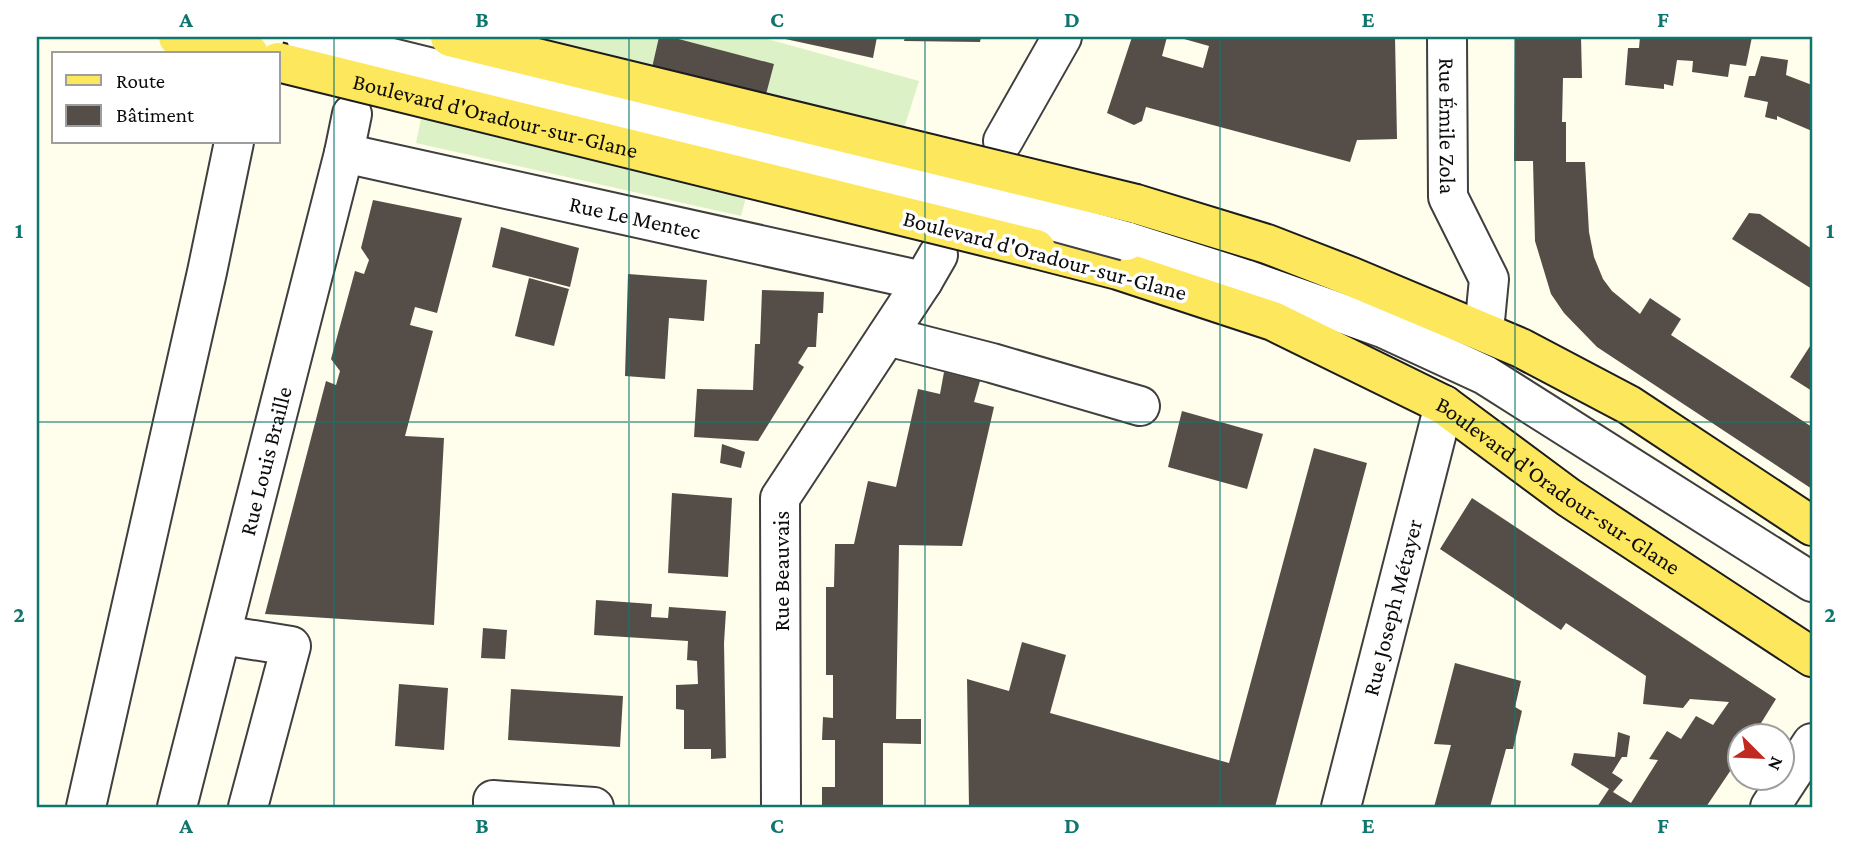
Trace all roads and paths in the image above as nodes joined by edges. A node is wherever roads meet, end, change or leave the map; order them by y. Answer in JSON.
{"nodes":[{"id":1,"x":178,"y":37,"type":"edge"},
{"id":2,"x":306,"y":37,"type":"edge"},
{"id":3,"x":450,"y":37,"type":"edge"},
{"id":4,"x":1062,"y":37,"type":"edge"},
{"id":5,"x":1447,"y":37,"type":"edge"},
{"id":6,"x":241,"y":52,"type":"edge"},
{"id":7,"x":280,"y":62,"type":"edge"},
{"id":8,"x":352,"y":114,"type":"dead end"},
{"id":9,"x":1003,"y":141,"type":"dead end"},
{"id":10,"x":234,"y":144,"type":"edge"},
{"id":11,"x":344,"y":153,"type":"junction"},
{"id":12,"x":1122,"y":256,"type":"junction"},
{"id":13,"x":931,"y":268,"type":"joint"},
{"id":14,"x":1484,"y":331,"type":"junction"},
{"id":15,"x":887,"y":336,"type":"junction"},
{"id":16,"x":1140,"y":405,"type":"dead end"},
{"id":17,"x":1444,"y":405,"type":"junction"},
{"id":18,"x":1812,"y":526,"type":"edge"},
{"id":19,"x":1812,"y":582,"type":"edge"},
{"id":20,"x":222,"y":635,"type":"junction"},
{"id":21,"x":1812,"y":657,"type":"edge"},
{"id":22,"x":1812,"y":743,"type":"edge"},
{"id":23,"x":86,"y":807,"type":"edge"},
{"id":24,"x":177,"y":807,"type":"edge"},
{"id":25,"x":248,"y":807,"type":"edge"},
{"id":26,"x":493,"y":807,"type":"edge"},
{"id":27,"x":594,"y":807,"type":"edge"},
{"id":28,"x":781,"y":807,"type":"edge"},
{"id":29,"x":1341,"y":807,"type":"edge"},
{"id":30,"x":1770,"y":807,"type":"edge"}],
"edges":[{"from":1,"to":6,"type":"main road","bridge":true},
{"from":2,"to":12,"type":"street","name":"Boulevard d'Oradour-sur-Glane","bridge":true},
{"from":3,"to":14,"type":"main road","bridge":true},
{"from":4,"to":9,"type":"street"},
{"from":5,"to":14,"type":"street","name":"Rue Émile Zola"},
{"from":7,"to":12,"type":"main road","name":"Boulevard d'Oradour-sur-Glane","bridge":true},
{"from":8,"to":11,"type":"street","name":"Rue Louis Braille"},
{"from":10,"to":23,"type":"street"},
{"from":11,"to":13,"type":"street","name":"Rue Le Mentec"},
{"from":11,"to":20,"type":"street","name":"Rue Louis Braille"},
{"from":12,"to":17,"type":"main road","name":"Boulevard d'Oradour-sur-Glane"},
{"from":12,"to":19,"type":"street","name":"Boulevard d'Oradour-sur-Glane"},
{"from":13,"to":15,"type":"street","name":"Rue Beauvais"},
{"from":14,"to":18,"type":"main road"},
{"from":15,"to":16,"type":"street"},
{"from":15,"to":28,"type":"street","name":"Rue Beauvais"},
{"from":17,"to":21,"type":"main road","name":"Boulevard d'Oradour-sur-Glane"},
{"from":17,"to":29,"type":"street","name":"Rue Joseph Métayer"},
{"from":20,"to":24,"type":"street","name":"Rue Louis Braille"},
{"from":20,"to":25,"type":"street"},
{"from":22,"to":30,"type":"street"},
{"from":26,"to":27,"type":"street"}]}
